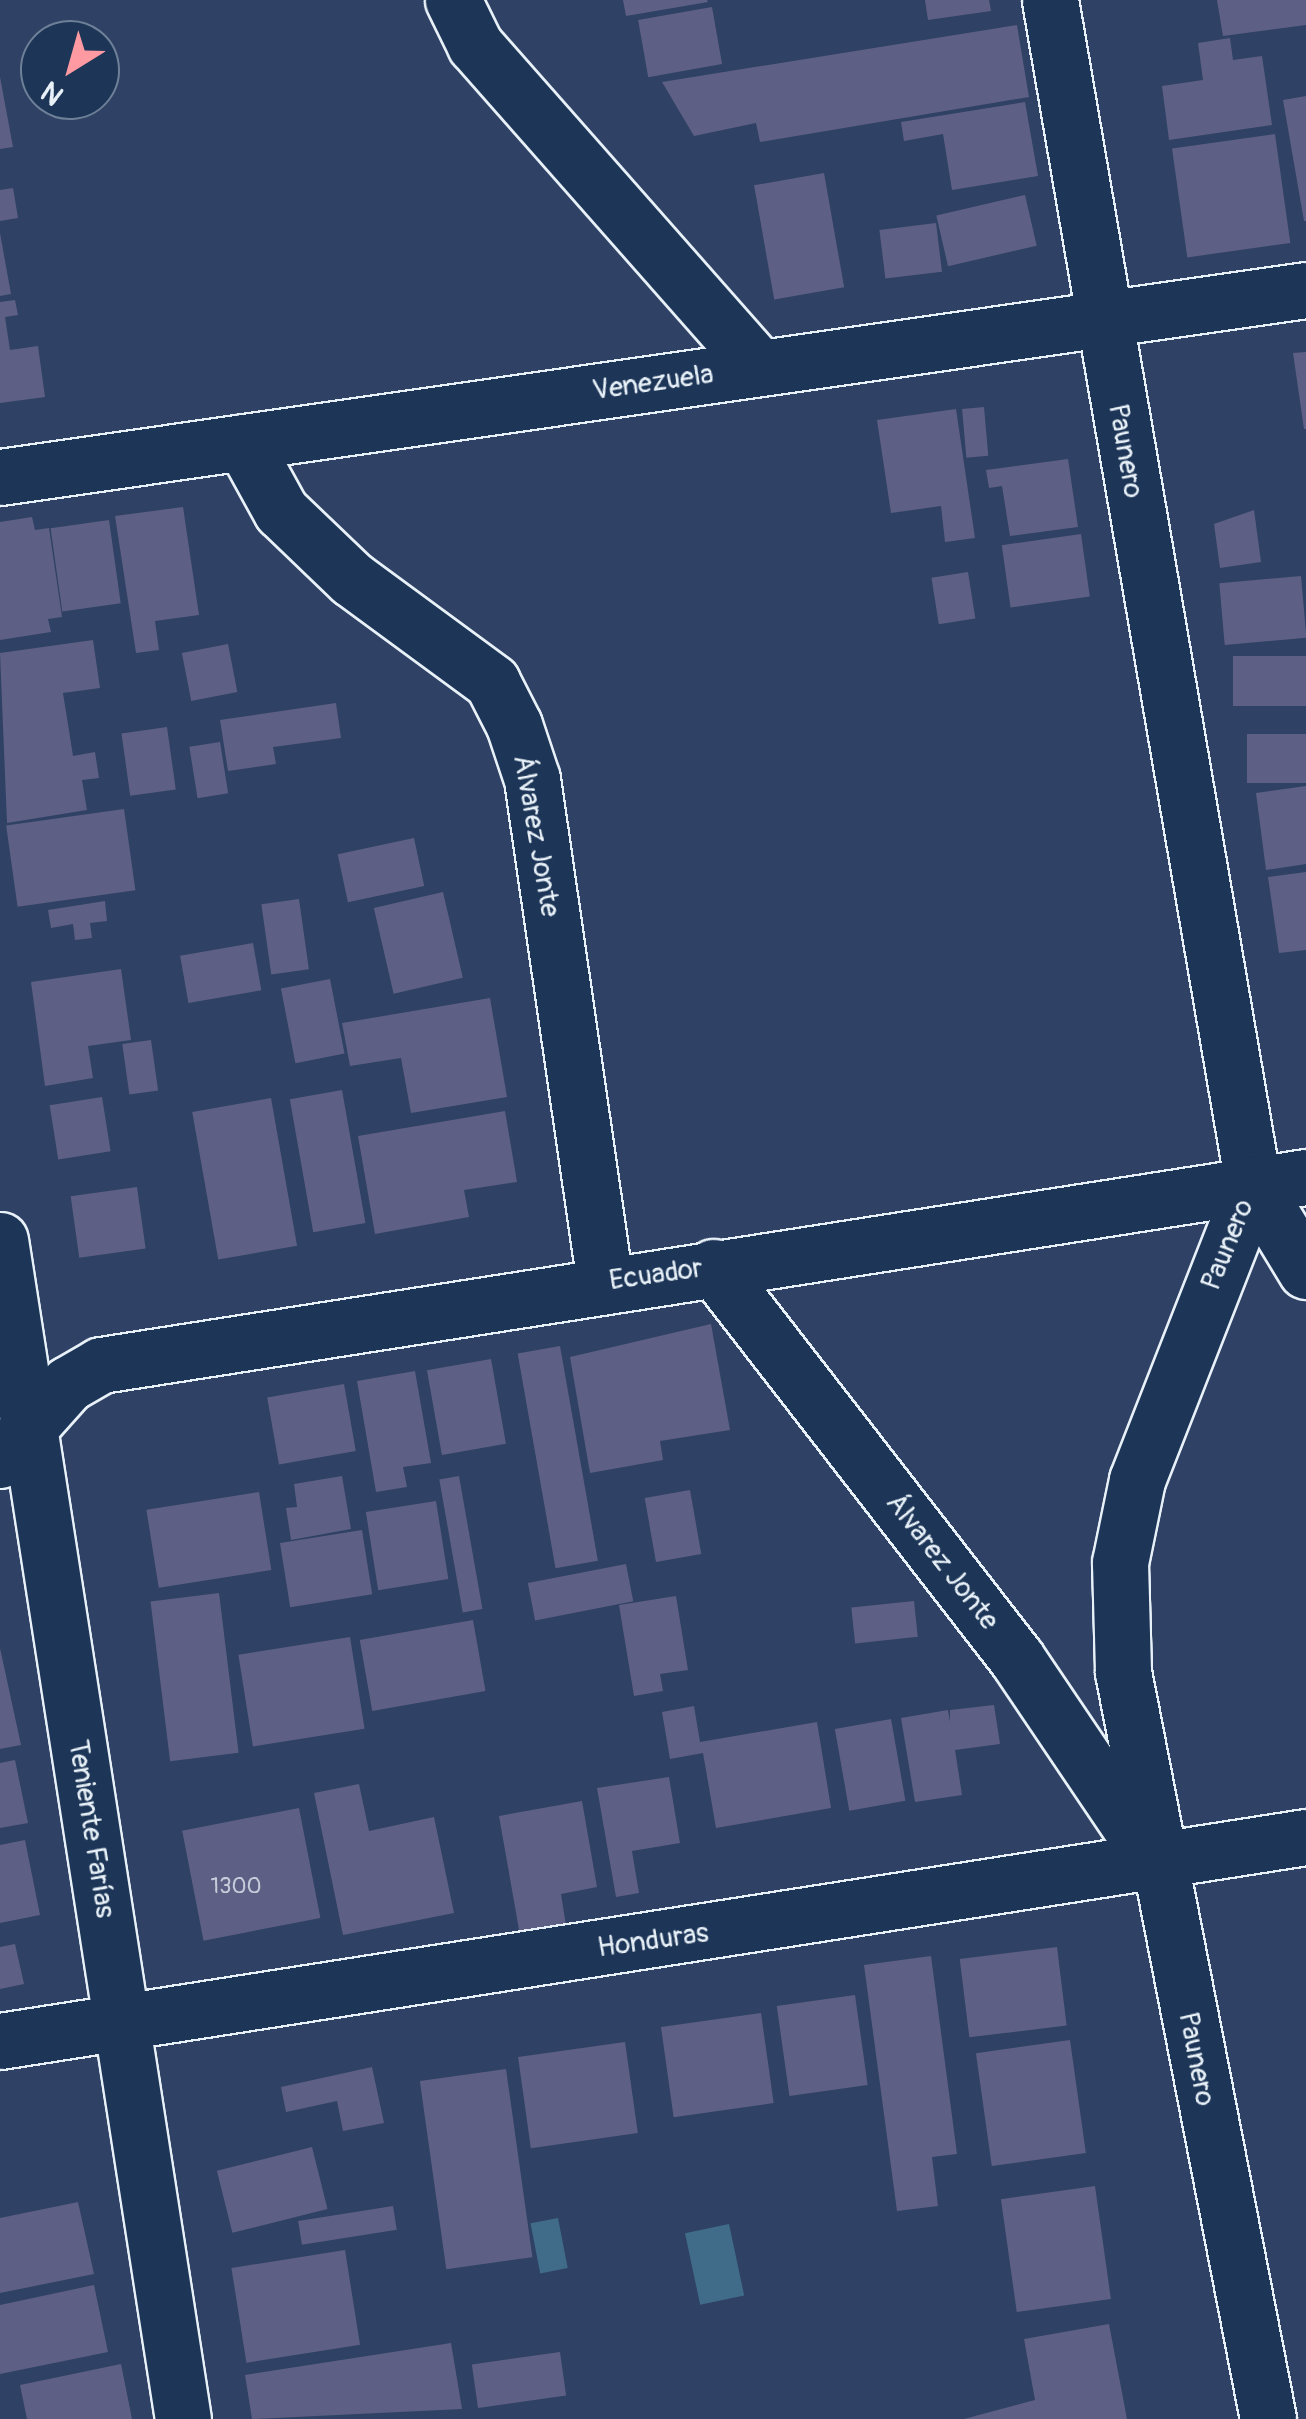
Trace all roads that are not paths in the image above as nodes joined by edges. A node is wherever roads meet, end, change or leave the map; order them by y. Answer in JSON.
{"nodes":[{"id":1,"x":453,"y":0,"type":"edge"},
{"id":2,"x":1050,"y":0,"type":"edge"},
{"id":3,"x":1306,"y":290,"type":"edge"},
{"id":4,"x":1101,"y":320,"type":"junction"},
{"id":5,"x":759,"y":367,"type":"junction"},
{"id":6,"x":244,"y":442,"type":"junction"},
{"id":7,"x":0,"y":477,"type":"edge"},
{"id":8,"x":1280,"y":1181,"type":"edge"},
{"id":9,"x":0,"y":1240,"type":"edge"},
{"id":10,"x":713,"y":1267,"type":"junction"},
{"id":11,"x":1306,"y":1270,"type":"edge"},
{"id":12,"x":605,"y":1283,"type":"junction"},
{"id":13,"x":14,"y":1442,"type":"edge"},
{"id":14,"x":1306,"y":1837,"type":"edge"},
{"id":15,"x":1157,"y":1866,"type":"junction"},
{"id":16,"x":120,"y":2021,"type":"junction"},
{"id":17,"x":0,"y":2040,"type":"edge"},
{"id":18,"x":183,"y":2419,"type":"edge"},
{"id":19,"x":1268,"y":2419,"type":"edge"}],
"edges":[{"from":1,"to":5,"type":"street"},
{"from":2,"to":4,"type":"street","name":"Paunero"},
{"from":3,"to":4,"type":"street","name":"Venezuela"},
{"from":4,"to":5,"type":"street","name":"Venezuela"},
{"from":4,"to":8,"type":"street","name":"Paunero"},
{"from":5,"to":6,"type":"street","name":"Venezuela"},
{"from":6,"to":7,"type":"street","name":"Venezuela"},
{"from":6,"to":12,"type":"street","name":"Álvarez Jonte"},
{"from":8,"to":10,"type":"street","name":"Ecuador"},
{"from":8,"to":11,"type":"street"},
{"from":8,"to":15,"type":"street","name":"Paunero"},
{"from":9,"to":13,"type":"street","name":"Teniente Farías"},
{"from":10,"to":12,"type":"street","name":"Ecuador"},
{"from":10,"to":15,"type":"street","name":"Álvarez Jonte"},
{"from":12,"to":13,"type":"street","name":"Ecuador"},
{"from":13,"to":16,"type":"street","name":"Teniente Farías"},
{"from":14,"to":15,"type":"street","name":"Honduras"},
{"from":15,"to":16,"type":"street","name":"Honduras"},
{"from":15,"to":19,"type":"street","name":"Paunero"},
{"from":16,"to":17,"type":"street","name":"Honduras"},
{"from":16,"to":18,"type":"street","name":"Teniente Farías"}]}
